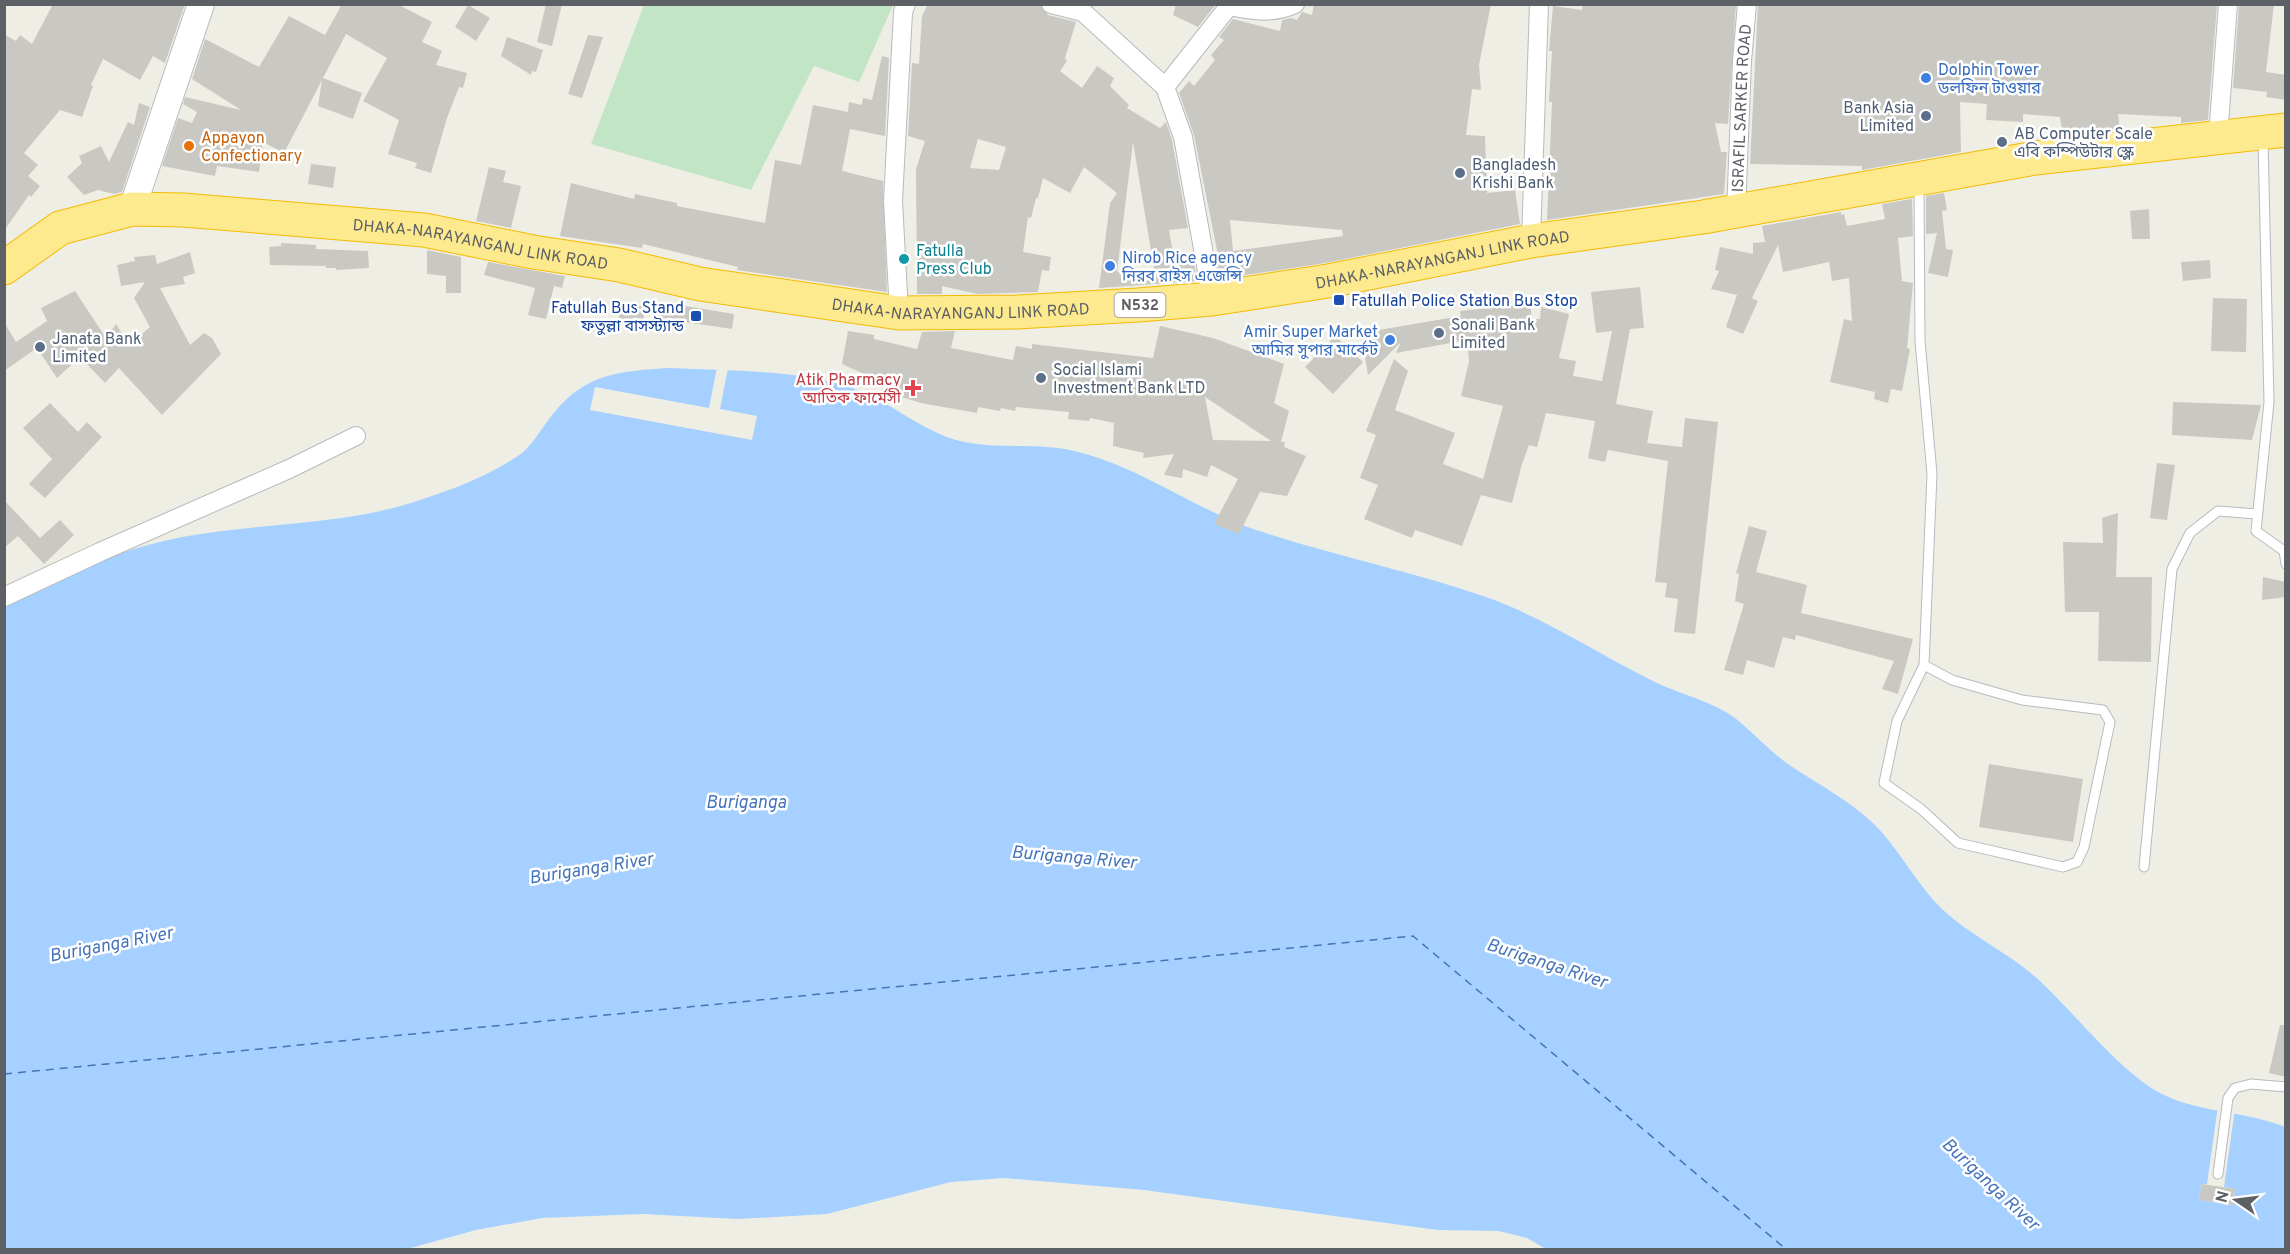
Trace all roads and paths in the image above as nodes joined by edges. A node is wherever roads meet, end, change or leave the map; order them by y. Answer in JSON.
{"nodes":[{"id":1,"x":201,"y":4,"type":"edge"},
{"id":2,"x":906,"y":4,"type":"edge"},
{"id":3,"x":1052,"y":4,"type":"edge"},
{"id":4,"x":1295,"y":4,"type":"edge"},
{"id":5,"x":1539,"y":4,"type":"edge"},
{"id":6,"x":1747,"y":4,"type":"edge"},
{"id":7,"x":2228,"y":4,"type":"edge"},
{"id":8,"x":1165,"y":87,"type":"junction"},
{"id":9,"x":2274,"y":131,"type":"edge"},
{"id":10,"x":2217,"y":138,"type":"junction"},
{"id":11,"x":1918,"y":177,"type":"junction"},
{"id":12,"x":132,"y":209,"type":"junction"},
{"id":13,"x":1736,"y":212,"type":"junction"},
{"id":14,"x":1531,"y":241,"type":"junction"},
{"id":15,"x":4,"y":268,"type":"edge"},
{"id":16,"x":1212,"y":300,"type":"junction"},
{"id":17,"x":899,"y":313,"type":"junction"},
{"id":18,"x":356,"y":436,"type":"dead end"},
{"id":19,"x":2257,"y":514,"type":"junction"},
{"id":20,"x":2286,"y":564,"type":"edge"},
{"id":21,"x":4,"y":597,"type":"edge"},
{"id":22,"x":1924,"y":665,"type":"junction"},
{"id":23,"x":2144,"y":867,"type":"dead end"},
{"id":24,"x":2286,"y":1087,"type":"edge"},
{"id":25,"x":2218,"y":1174,"type":"dead end"}],
"edges":[{"from":1,"to":12,"type":"street"},
{"from":2,"to":17,"type":"street"},
{"from":3,"to":8,"type":"street"},
{"from":4,"to":8,"type":"street"},
{"from":5,"to":14,"type":"street"},
{"from":6,"to":13,"type":"street","name":"ISRAFIL SARKER ROAD"},
{"from":7,"to":10,"type":"street"},
{"from":8,"to":16,"type":"street"},
{"from":9,"to":10,"type":"highway","name":"DHAKA-NARAYANGANJ LINK ROAD","number":"N532"},
{"from":9,"to":19,"type":"lane"},
{"from":10,"to":11,"type":"highway","name":"DHAKA-NARAYANGANJ LINK ROAD","number":"N532"},
{"from":11,"to":13,"type":"highway","name":"DHAKA-NARAYANGANJ LINK ROAD","number":"N532"},
{"from":11,"to":22,"type":"lane"},
{"from":12,"to":15,"type":"highway","name":"DHAKA-NARAYANGANJ LINK ROAD","number":"N532"},
{"from":12,"to":17,"type":"highway","name":"DHAKA-NARAYANGANJ LINK ROAD","number":"N532"},
{"from":13,"to":14,"type":"highway","name":"DHAKA-NARAYANGANJ LINK ROAD","number":"N532"},
{"from":14,"to":16,"type":"highway","name":"DHAKA-NARAYANGANJ LINK ROAD","number":"N532"},
{"from":16,"to":17,"type":"highway","name":"DHAKA-NARAYANGANJ LINK ROAD","number":"N532"},
{"from":18,"to":21,"type":"street"},
{"from":19,"to":20,"type":"lane"},
{"from":19,"to":23,"type":"lane"},
{"from":22,"to":22,"type":"lane"},
{"from":24,"to":25,"type":"lane"}]}
